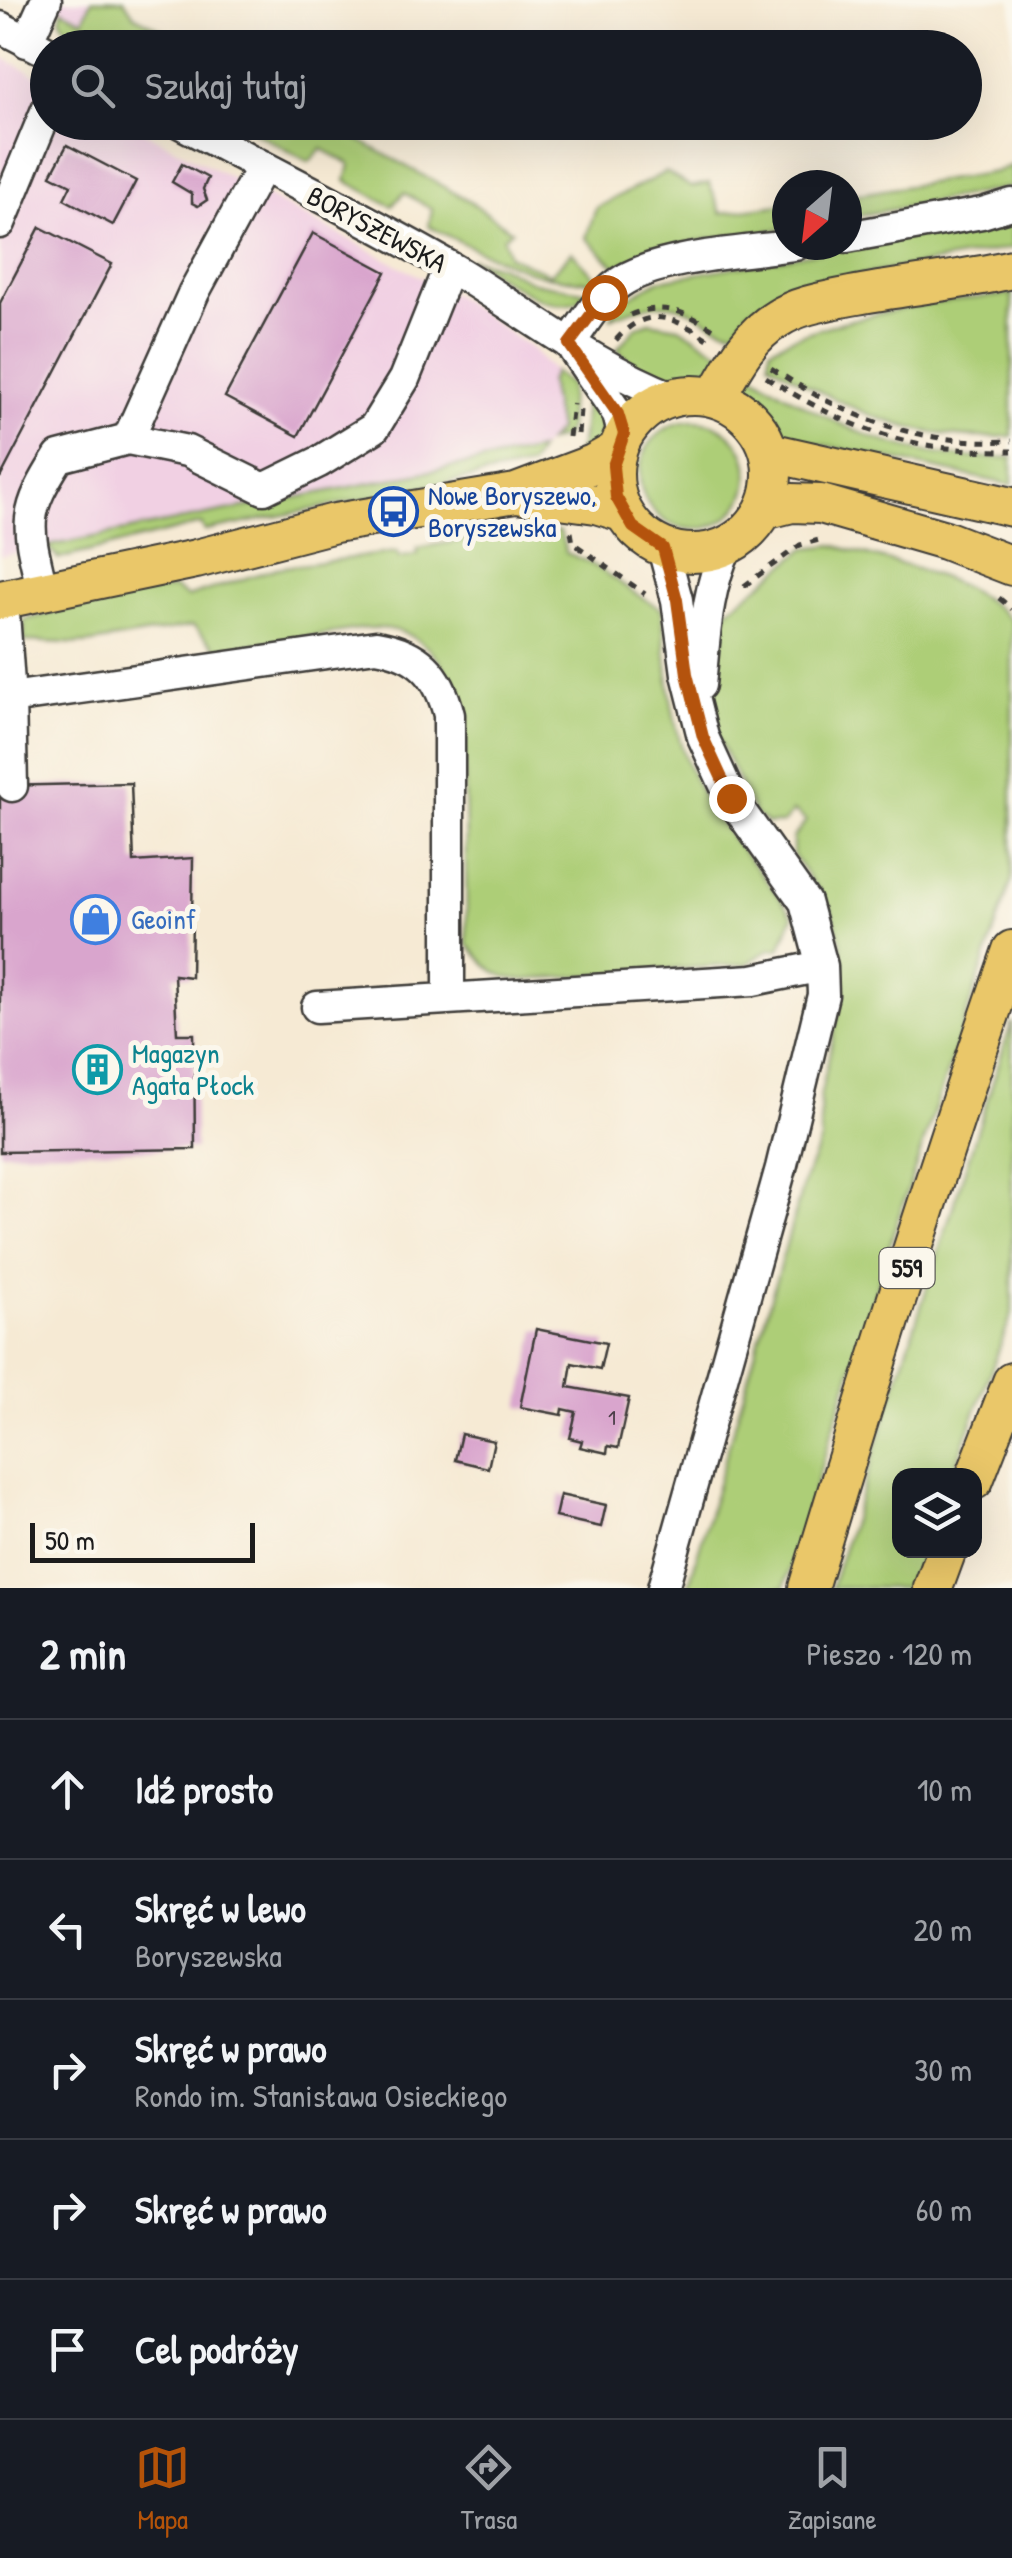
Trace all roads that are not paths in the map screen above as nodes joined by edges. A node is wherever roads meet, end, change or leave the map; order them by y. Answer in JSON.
{"nodes":[{"id":1,"x":46,"y":0,"type":"edge"},
{"id":2,"x":0,"y":27,"type":"edge"},
{"id":3,"x":41,"y":30,"type":"edge"},
{"id":4,"x":30,"y":43,"type":"edge"},
{"id":5,"x":34,"y":140,"type":"edge"},
{"id":6,"x":212,"y":140,"type":"edge"},
{"id":7,"x":262,"y":167,"type":"junction"},
{"id":8,"x":1012,"y":204,"type":"edge"},
{"id":9,"x":0,"y":222,"type":"edge"},
{"id":10,"x":862,"y":234,"type":"edge"},
{"id":11,"x":772,"y":249,"type":"edge"},
{"id":12,"x":449,"y":267,"type":"junction"},
{"id":13,"x":1012,"y":269,"type":"edge"},
{"id":14,"x":569,"y":344,"type":"junction"},
{"id":15,"x":672,"y":397,"type":"junction"},
{"id":16,"x":715,"y":398,"type":"junction"},
{"id":17,"x":128,"y":439,"type":"junction"},
{"id":18,"x":620,"y":443,"type":"junction"},
{"id":19,"x":770,"y":452,"type":"junction"},
{"id":20,"x":516,"y":493,"type":"junction"},
{"id":21,"x":1012,"y":507,"type":"edge"},
{"id":22,"x":764,"y":510,"type":"junction"},
{"id":23,"x":622,"y":512,"type":"junction"},
{"id":24,"x":14,"y":534,"type":"edge"},
{"id":25,"x":726,"y":546,"type":"junction"},
{"id":26,"x":663,"y":548,"type":"junction"},
{"id":27,"x":1012,"y":566,"type":"edge"},
{"id":28,"x":43,"y":592,"type":"junction"},
{"id":29,"x":2,"y":600,"type":"edge"},
{"id":30,"x":10,"y":698,"type":"junction"},
{"id":31,"x":697,"y":713,"type":"junction"},
{"id":32,"x":12,"y":786,"type":"dead end"},
{"id":33,"x":1012,"y":950,"type":"edge"},
{"id":34,"x":822,"y":966,"type":"junction"},
{"id":35,"x":449,"y":999,"type":"junction"},
{"id":36,"x":317,"y":1007,"type":"dead end"},
{"id":37,"x":1012,"y":1382,"type":"edge"},
{"id":38,"x":979,"y":1468,"type":"edge"},
{"id":39,"x":945,"y":1558,"type":"edge"},
{"id":40,"x":663,"y":1588,"type":"edge"},
{"id":41,"x":808,"y":1588,"type":"edge"},
{"id":42,"x":933,"y":1588,"type":"edge"}],
"edges":[{"from":1,"to":3,"type":"street"},
{"from":2,"to":4,"type":"street"},
{"from":5,"to":9,"type":"street"},
{"from":6,"to":7,"type":"street","name":"BORYSZEWSKA"},
{"from":7,"to":12,"type":"street","name":"BORYSZEWSKA"},
{"from":7,"to":17,"type":"street"},
{"from":8,"to":10,"type":"street"},
{"from":11,"to":14,"type":"street"},
{"from":12,"to":14,"type":"street","name":"BORYSZEWSKA"},
{"from":12,"to":17,"type":"street"},
{"from":13,"to":16,"type":"main road"},
{"from":14,"to":15,"type":"street","name":"BORYSZEWSKA"},
{"from":14,"to":18,"type":"street","name":"BORYSZEWSKA"},
{"from":15,"to":16,"type":"main road"},
{"from":15,"to":18,"type":"main road"},
{"from":16,"to":19,"type":"main road"},
{"from":17,"to":24,"type":"street"},
{"from":18,"to":20,"type":"main road"},
{"from":18,"to":23,"type":"main road"},
{"from":19,"to":21,"type":"main road"},
{"from":19,"to":22,"type":"main road"},
{"from":20,"to":23,"type":"main road"},
{"from":20,"to":28,"type":"main road"},
{"from":22,"to":25,"type":"main road"},
{"from":22,"to":27,"type":"main road"},
{"from":23,"to":26,"type":"main road"},
{"from":24,"to":28,"type":"street"},
{"from":25,"to":26,"type":"main road"},
{"from":25,"to":31,"type":"street"},
{"from":26,"to":31,"type":"street"},
{"from":28,"to":29,"type":"main road"},
{"from":29,"to":30,"type":"street"},
{"from":30,"to":32,"type":"street"},
{"from":30,"to":35,"type":"street"},
{"from":31,"to":34,"type":"street"},
{"from":33,"to":41,"type":"main road","number":"559"},
{"from":34,"to":35,"type":"street"},
{"from":34,"to":40,"type":"street"},
{"from":35,"to":36,"type":"street"},
{"from":37,"to":38,"type":"main road"},
{"from":39,"to":42,"type":"main road"}]}
